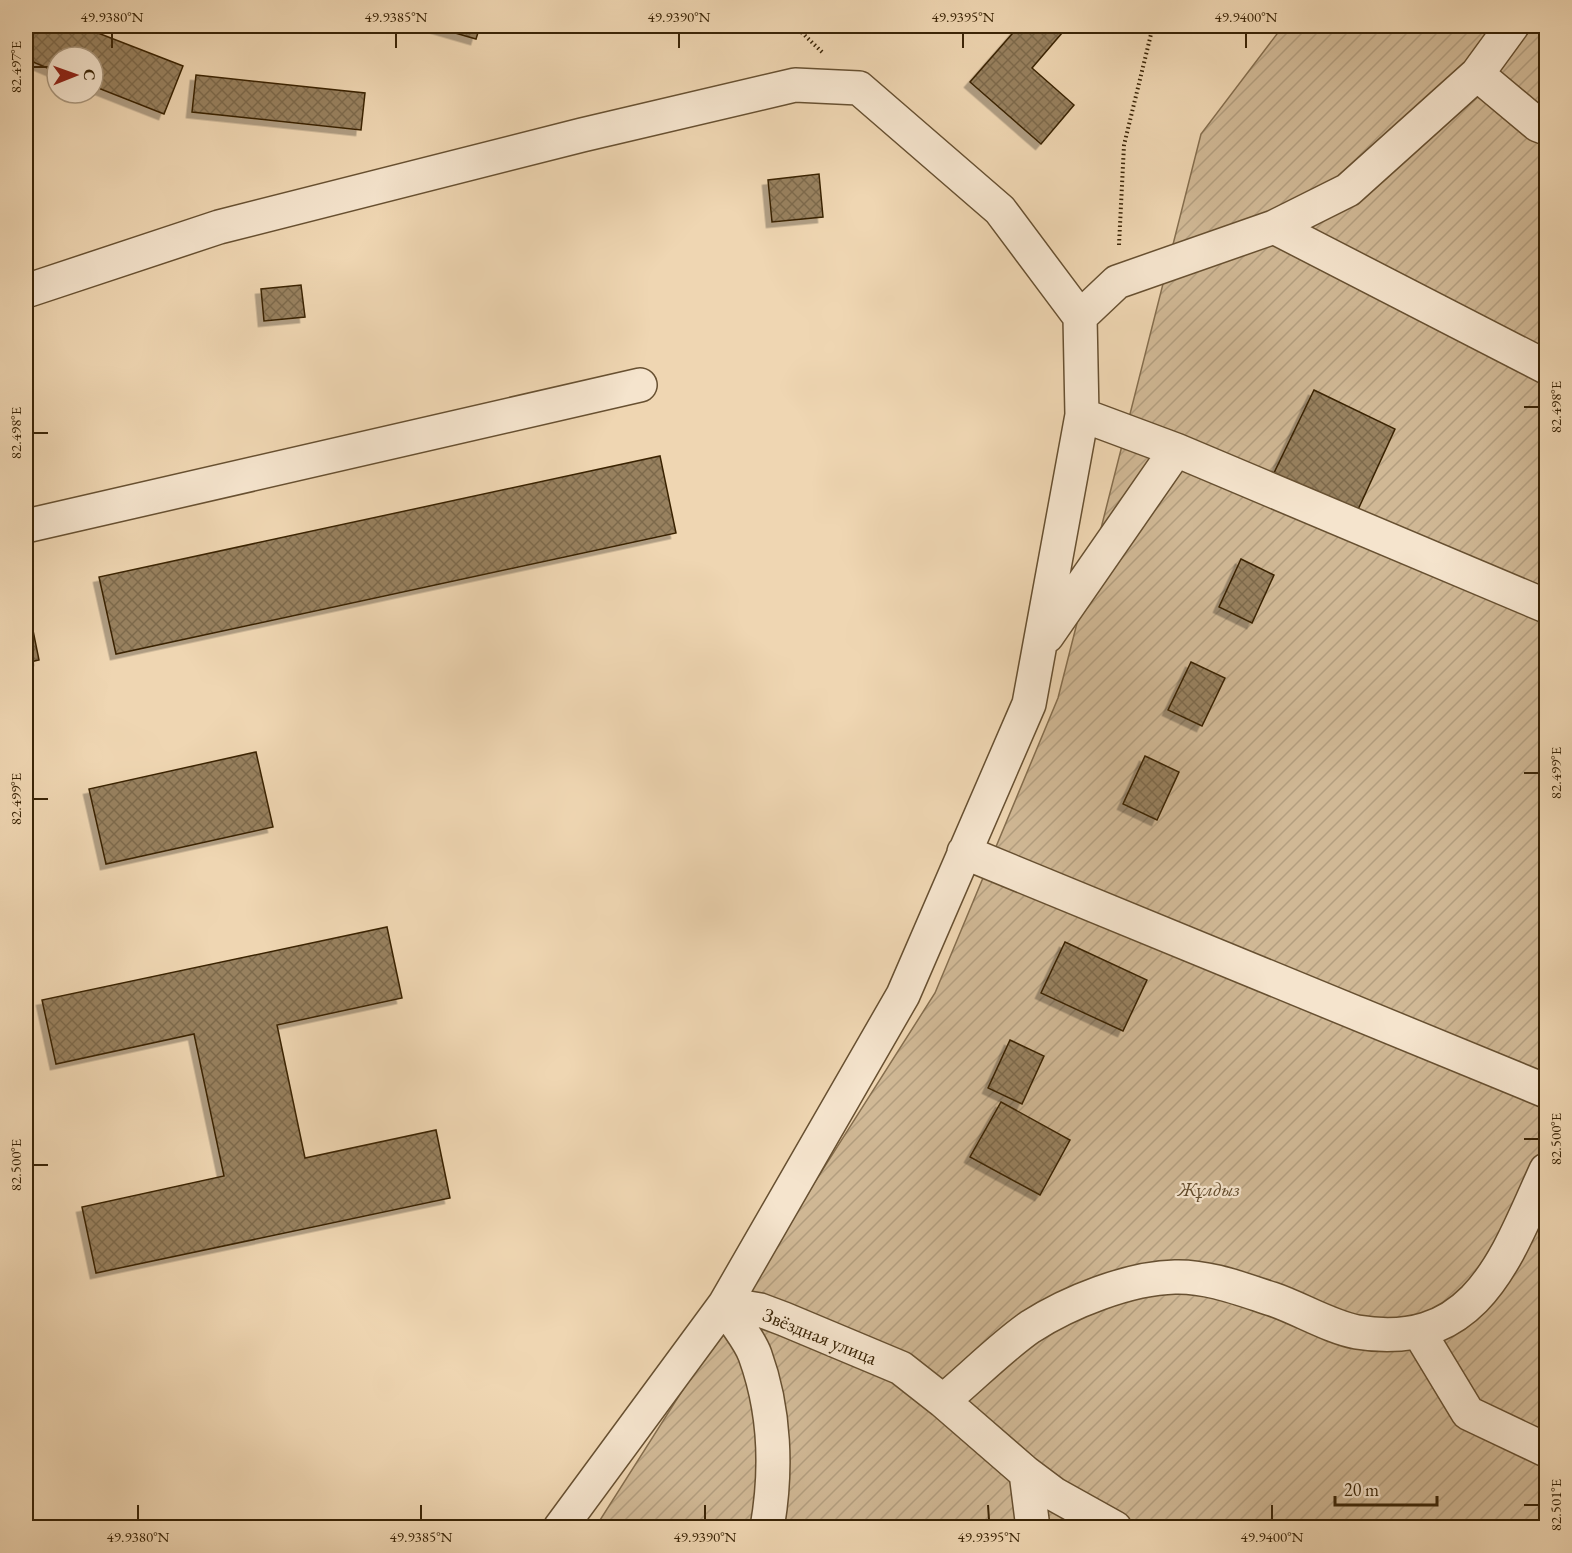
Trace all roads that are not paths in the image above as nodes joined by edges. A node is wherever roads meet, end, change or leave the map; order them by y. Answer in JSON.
{"nodes":[{"id":1,"x":1512,"y":26,"type":"edge"},
{"id":2,"x":1477,"y":74,"type":"junction"},
{"id":3,"x":1546,"y":128,"type":"edge"},
{"id":4,"x":1275,"y":227,"type":"junction"},
{"id":5,"x":26,"y":291,"type":"edge"},
{"id":6,"x":1080,"y":317,"type":"junction"},
{"id":7,"x":1546,"y":367,"type":"edge"},
{"id":8,"x":640,"y":386,"type":"dead end"},
{"id":9,"x":1082,"y":415,"type":"junction"},
{"id":10,"x":1176,"y":450,"type":"junction"},
{"id":11,"x":26,"y":526,"type":"edge"},
{"id":12,"x":1546,"y":606,"type":"edge"},
{"id":13,"x":1042,"y":643,"type":"junction"},
{"id":14,"x":964,"y":852,"type":"junction"},
{"id":15,"x":1546,"y":1091,"type":"edge"},
{"id":16,"x":1546,"y":1170,"type":"edge"},
{"id":17,"x":1536,"y":1222,"type":"edge"},
{"id":18,"x":724,"y":1304,"type":"junction"},
{"id":19,"x":1419,"y":1332,"type":"junction"},
{"id":20,"x":943,"y":1401,"type":"junction"},
{"id":21,"x":1546,"y":1450,"type":"edge"},
{"id":22,"x":1026,"y":1473,"type":"junction"},
{"id":23,"x":560,"y":1527,"type":"edge"},
{"id":24,"x":767,"y":1527,"type":"edge"},
{"id":25,"x":1033,"y":1527,"type":"edge"},
{"id":26,"x":1115,"y":1527,"type":"edge"}],
"edges":[{"from":1,"to":2,"type":"street"},
{"from":2,"to":3,"type":"street"},
{"from":2,"to":4,"type":"street"},
{"from":4,"to":6,"type":"street"},
{"from":4,"to":7,"type":"street"},
{"from":5,"to":6,"type":"street"},
{"from":6,"to":9,"type":"street"},
{"from":8,"to":11,"type":"street"},
{"from":9,"to":10,"type":"street"},
{"from":9,"to":13,"type":"street"},
{"from":10,"to":12,"type":"street"},
{"from":10,"to":13,"type":"street"},
{"from":13,"to":14,"type":"street"},
{"from":14,"to":15,"type":"street"},
{"from":14,"to":18,"type":"street"},
{"from":16,"to":17,"type":"street"},
{"from":17,"to":19,"type":"street"},
{"from":18,"to":20,"type":"street","name":"Звёздная улица"},
{"from":18,"to":23,"type":"street"},
{"from":18,"to":24,"type":"street"},
{"from":19,"to":20,"type":"street"},
{"from":19,"to":21,"type":"street"},
{"from":20,"to":22,"type":"street","name":"Звёздная улица"},
{"from":22,"to":25,"type":"street"},
{"from":22,"to":26,"type":"street","name":"Звёздная улица"}]}
